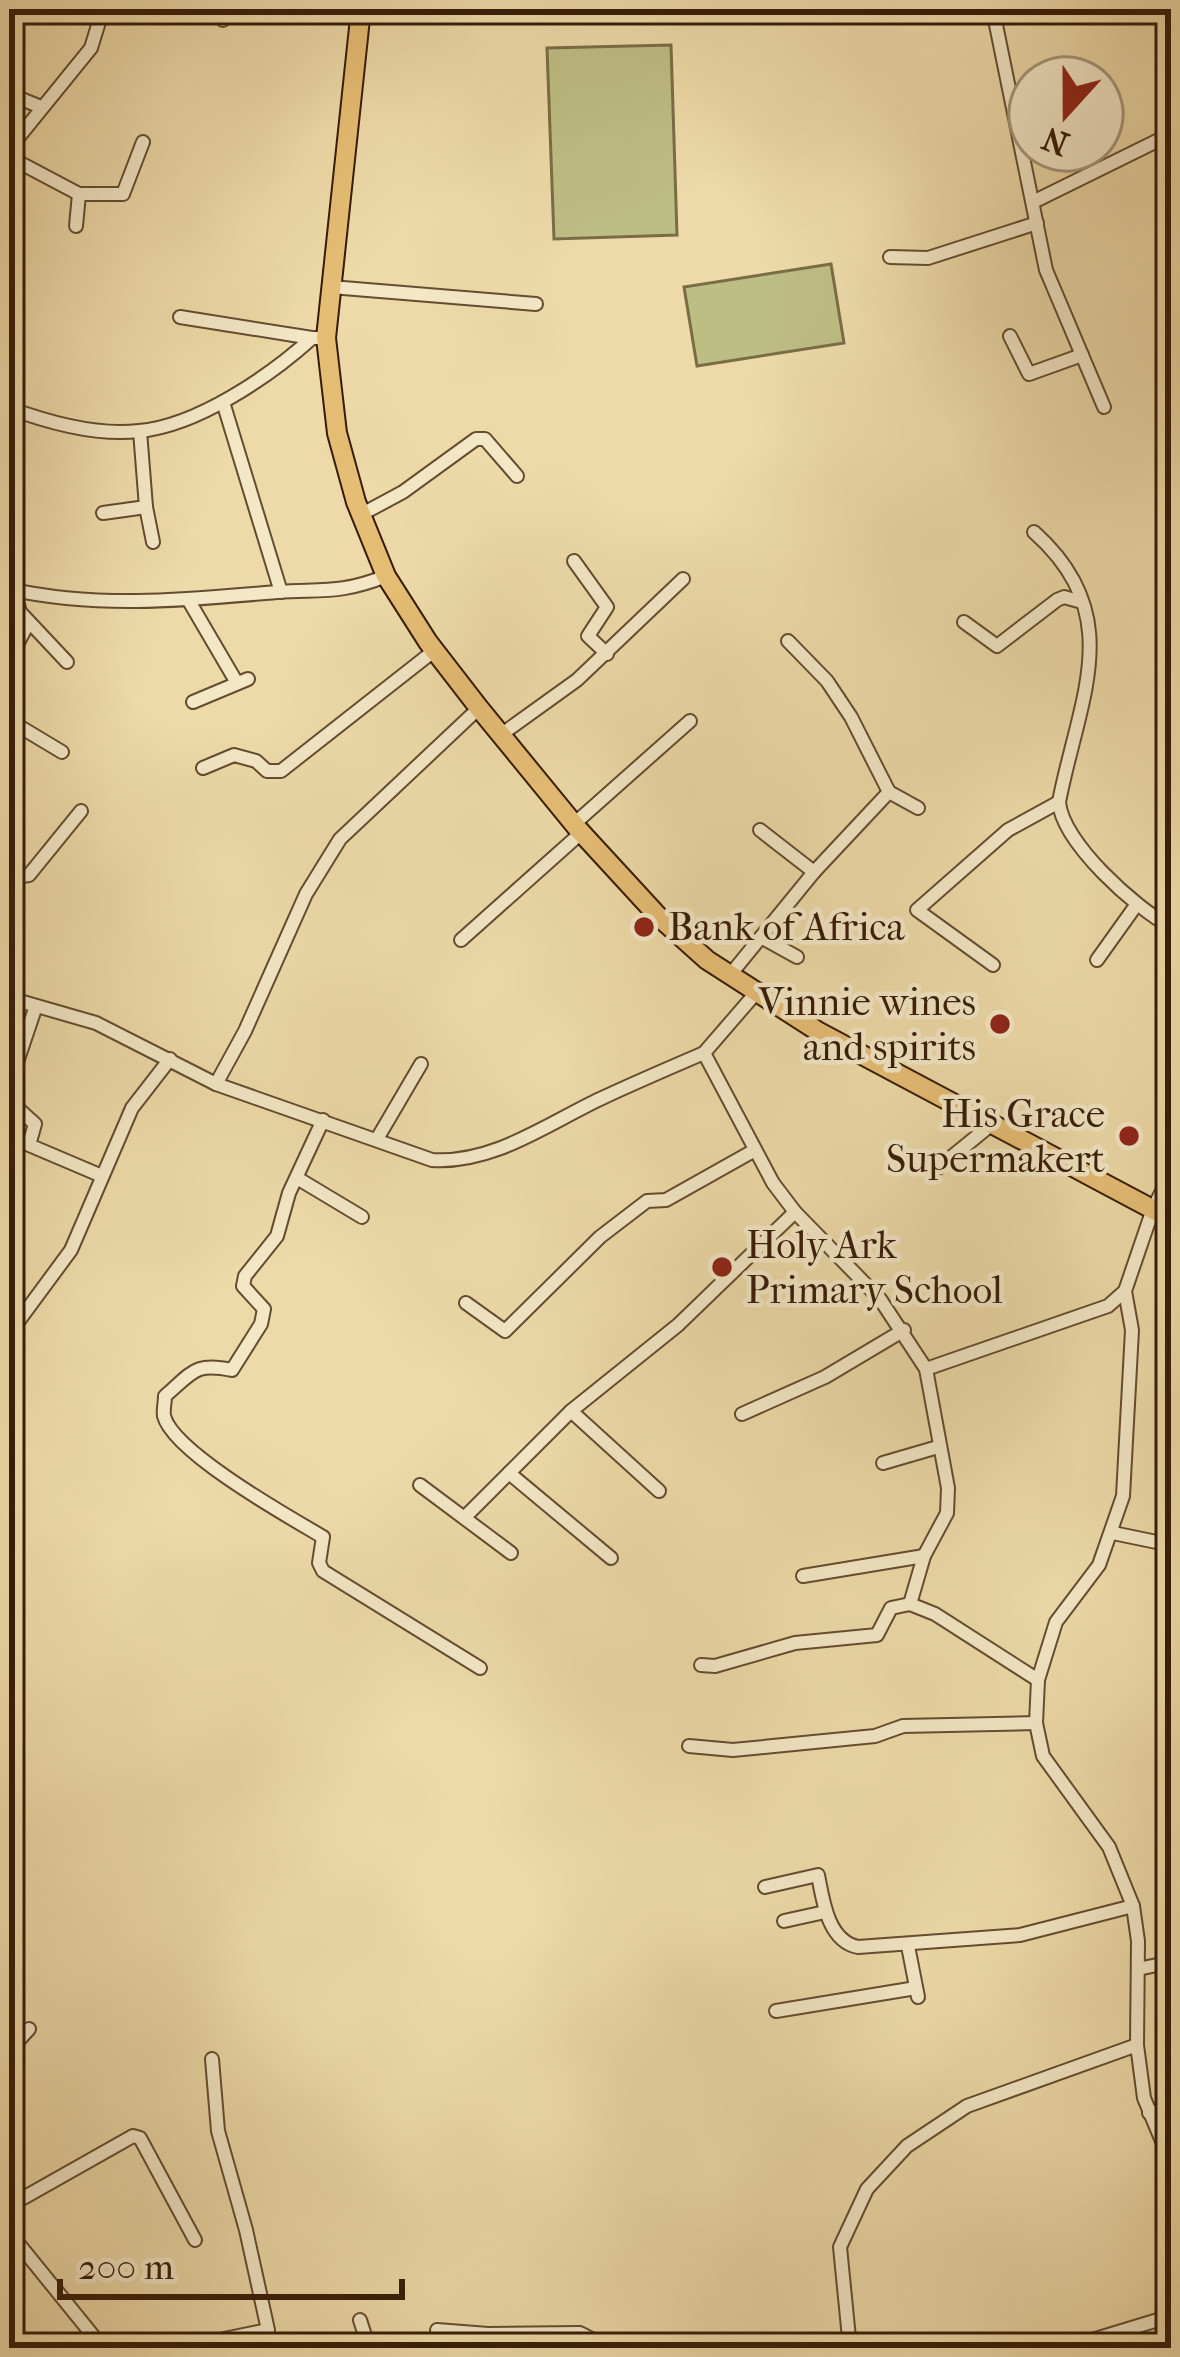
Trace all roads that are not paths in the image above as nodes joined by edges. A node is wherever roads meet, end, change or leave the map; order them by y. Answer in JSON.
{"nodes":[{"id":1,"x":103,"y":9,"type":"edge"},
{"id":2,"x":361,"y":9,"type":"edge"},
{"id":3,"x":1007,"y":9,"type":"edge"},
{"id":4,"x":1155,"y":9,"type":"edge"},
{"id":5,"x":1171,"y":24,"type":"edge"},
{"id":6,"x":9,"y":94,"type":"edge"},
{"id":7,"x":40,"y":107,"type":"junction"},
{"id":8,"x":1171,"y":134,"type":"edge"},
{"id":9,"x":142,"y":142,"type":"dead end"},
{"id":10,"x":9,"y":153,"type":"edge"},
{"id":11,"x":79,"y":194,"type":"junction"},
{"id":12,"x":1033,"y":202,"type":"junction"},
{"id":13,"x":1037,"y":223,"type":"junction"},
{"id":14,"x":76,"y":226,"type":"dead end"},
{"id":15,"x":890,"y":256,"type":"dead end"},
{"id":16,"x":331,"y":287,"type":"junction"},
{"id":17,"x":536,"y":304,"type":"dead end"},
{"id":18,"x":180,"y":317,"type":"dead end"},
{"id":19,"x":1010,"y":336,"type":"dead end"},
{"id":20,"x":319,"y":338,"type":"junction"},
{"id":21,"x":1082,"y":355,"type":"junction"},
{"id":22,"x":223,"y":402,"type":"junction"},
{"id":23,"x":1104,"y":407,"type":"dead end"},
{"id":24,"x":9,"y":408,"type":"edge"},
{"id":25,"x":140,"y":431,"type":"junction"},
{"id":26,"x":517,"y":476,"type":"dead end"},
{"id":27,"x":146,"y":507,"type":"junction"},
{"id":28,"x":103,"y":513,"type":"dead end"},
{"id":29,"x":362,"y":514,"type":"junction"},
{"id":30,"x":1034,"y":532,"type":"dead end"},
{"id":31,"x":154,"y":542,"type":"dead end"},
{"id":32,"x":574,"y":561,"type":"dead end"},
{"id":33,"x":386,"y":576,"type":"junction"},
{"id":34,"x":683,"y":579,"type":"dead end"},
{"id":35,"x":12,"y":590,"type":"edge"},
{"id":36,"x":281,"y":592,"type":"junction"},
{"id":37,"x":189,"y":602,"type":"junction"},
{"id":38,"x":1082,"y":602,"type":"junction"},
{"id":39,"x":29,"y":622,"type":"junction"},
{"id":40,"x":964,"y":622,"type":"dead end"},
{"id":41,"x":788,"y":641,"type":"dead end"},
{"id":42,"x":435,"y":650,"type":"junction"},
{"id":43,"x":13,"y":652,"type":"dead end"},
{"id":44,"x":607,"y":654,"type":"junction"},
{"id":45,"x":67,"y":662,"type":"dead end"},
{"id":46,"x":193,"y":701,"type":"dead end"},
{"id":47,"x":479,"y":708,"type":"junction"},
{"id":48,"x":690,"y":721,"type":"dead end"},
{"id":49,"x":9,"y":733,"type":"edge"},
{"id":50,"x":502,"y":734,"type":"junction"},
{"id":51,"x":62,"y":752,"type":"dead end"},
{"id":52,"x":203,"y":768,"type":"dead end"},
{"id":53,"x":889,"y":792,"type":"junction"},
{"id":54,"x":1059,"y":802,"type":"junction"},
{"id":55,"x":918,"y":808,"type":"dead end"},
{"id":56,"x":81,"y":811,"type":"dead end"},
{"id":57,"x":578,"y":828,"type":"junction"},
{"id":58,"x":760,"y":830,"type":"dead end"},
{"id":59,"x":9,"y":869,"type":"edge"},
{"id":60,"x":814,"y":872,"type":"junction"},
{"id":61,"x":1137,"y":904,"type":"junction"},
{"id":62,"x":1171,"y":927,"type":"edge"},
{"id":63,"x":760,"y":937,"type":"junction"},
{"id":64,"x":460,"y":940,"type":"dead end"},
{"id":65,"x":796,"y":957,"type":"dead end"},
{"id":66,"x":1096,"y":960,"type":"dead end"},
{"id":67,"x":993,"y":965,"type":"dead end"},
{"id":68,"x":730,"y":974,"type":"junction"},
{"id":69,"x":755,"y":994,"type":"junction"},
{"id":70,"x":9,"y":998,"type":"edge"},
{"id":71,"x":36,"y":1006,"type":"junction"},
{"id":72,"x":704,"y":1053,"type":"junction"},
{"id":73,"x":170,"y":1059,"type":"junction"},
{"id":74,"x":421,"y":1064,"type":"dead end"},
{"id":75,"x":216,"y":1084,"type":"junction"},
{"id":76,"x":323,"y":1120,"type":"junction"},
{"id":77,"x":992,"y":1124,"type":"junction"},
{"id":78,"x":377,"y":1138,"type":"junction"},
{"id":79,"x":755,"y":1150,"type":"junction"},
{"id":80,"x":938,"y":1168,"type":"dead end"},
{"id":81,"x":1171,"y":1173,"type":"edge"},
{"id":82,"x":101,"y":1175,"type":"junction"},
{"id":83,"x":296,"y":1178,"type":"junction"},
{"id":84,"x":794,"y":1212,"type":"junction"},
{"id":85,"x":1162,"y":1214,"type":"edge"},
{"id":86,"x":362,"y":1217,"type":"dead end"},
{"id":87,"x":1125,"y":1291,"type":"junction"},
{"id":88,"x":466,"y":1303,"type":"dead end"},
{"id":89,"x":904,"y":1330,"type":"junction"},
{"id":90,"x":9,"y":1334,"type":"edge"},
{"id":91,"x":926,"y":1370,"type":"junction"},
{"id":92,"x":571,"y":1411,"type":"junction"},
{"id":93,"x":742,"y":1414,"type":"dead end"},
{"id":94,"x":938,"y":1447,"type":"junction"},
{"id":95,"x":883,"y":1463,"type":"dead end"},
{"id":96,"x":509,"y":1473,"type":"junction"},
{"id":97,"x":419,"y":1485,"type":"dead end"},
{"id":98,"x":658,"y":1491,"type":"dead end"},
{"id":99,"x":466,"y":1516,"type":"junction"},
{"id":100,"x":1113,"y":1533,"type":"junction"},
{"id":101,"x":1171,"y":1545,"type":"edge"},
{"id":102,"x":511,"y":1553,"type":"dead end"},
{"id":103,"x":924,"y":1556,"type":"junction"},
{"id":104,"x":611,"y":1558,"type":"dead end"},
{"id":105,"x":803,"y":1576,"type":"dead end"},
{"id":106,"x":910,"y":1604,"type":"junction"},
{"id":107,"x":701,"y":1665,"type":"dead end"},
{"id":108,"x":480,"y":1668,"type":"dead end"},
{"id":109,"x":1039,"y":1680,"type":"junction"},
{"id":110,"x":1036,"y":1723,"type":"junction"},
{"id":111,"x":689,"y":1746,"type":"dead end"},
{"id":112,"x":765,"y":1887,"type":"dead end"},
{"id":113,"x":1133,"y":1906,"type":"junction"},
{"id":114,"x":825,"y":1912,"type":"junction"},
{"id":115,"x":784,"y":1921,"type":"dead end"},
{"id":116,"x":908,"y":1946,"type":"junction"},
{"id":117,"x":1171,"y":1962,"type":"edge"},
{"id":118,"x":1138,"y":1969,"type":"junction"},
{"id":119,"x":776,"y":2011,"type":"dead end"},
{"id":120,"x":29,"y":2029,"type":"dead end"},
{"id":121,"x":1137,"y":2045,"type":"junction"},
{"id":122,"x":9,"y":2051,"type":"edge"},
{"id":123,"x":212,"y":2059,"type":"dead end"},
{"id":124,"x":9,"y":2080,"type":"edge"},
{"id":125,"x":9,"y":2098,"type":"edge"},
{"id":126,"x":1171,"y":2108,"type":"edge"},
{"id":127,"x":1149,"y":2113,"type":"junction"},
{"id":128,"x":1171,"y":2163,"type":"edge"},
{"id":129,"x":9,"y":2206,"type":"edge"},
{"id":130,"x":9,"y":2232,"type":"edge"},
{"id":131,"x":195,"y":2240,"type":"dead end"},
{"id":132,"x":1171,"y":2316,"type":"edge"},
{"id":133,"x":360,"y":2320,"type":"dead end"},
{"id":134,"x":436,"y":2330,"type":"dead end"},
{"id":135,"x":250,"y":2333,"type":"junction"},
{"id":136,"x":490,"y":2341,"type":"edge"},
{"id":137,"x":104,"y":2348,"type":"edge"},
{"id":138,"x":149,"y":2348,"type":"edge"},
{"id":139,"x":255,"y":2348,"type":"edge"},
{"id":140,"x":369,"y":2348,"type":"edge"},
{"id":141,"x":609,"y":2348,"type":"edge"},
{"id":142,"x":850,"y":2348,"type":"edge"},
{"id":143,"x":1066,"y":2348,"type":"edge"}],
"edges":[{"from":1,"to":7,"type":"street"},
{"from":2,"to":16,"type":"main road"},
{"from":3,"to":12,"type":"street"},
{"from":4,"to":5,"type":"street"},
{"from":6,"to":7,"type":"street"},
{"from":7,"to":10,"type":"street"},
{"from":8,"to":12,"type":"street"},
{"from":9,"to":11,"type":"street"},
{"from":10,"to":11,"type":"street"},
{"from":11,"to":14,"type":"street"},
{"from":12,"to":13,"type":"street"},
{"from":13,"to":15,"type":"street"},
{"from":13,"to":21,"type":"street"},
{"from":16,"to":17,"type":"street"},
{"from":16,"to":20,"type":"main road"},
{"from":18,"to":20,"type":"street"},
{"from":19,"to":21,"type":"street"},
{"from":20,"to":22,"type":"street"},
{"from":20,"to":29,"type":"main road"},
{"from":21,"to":23,"type":"street"},
{"from":22,"to":25,"type":"street"},
{"from":22,"to":36,"type":"street"},
{"from":24,"to":25,"type":"street"},
{"from":25,"to":27,"type":"street"},
{"from":26,"to":29,"type":"street"},
{"from":27,"to":28,"type":"street"},
{"from":27,"to":31,"type":"street"},
{"from":29,"to":33,"type":"main road"},
{"from":30,"to":38,"type":"street"},
{"from":32,"to":44,"type":"street"},
{"from":33,"to":36,"type":"street"},
{"from":33,"to":42,"type":"main road"},
{"from":34,"to":44,"type":"street"},
{"from":35,"to":37,"type":"street"},
{"from":35,"to":39,"type":"street"},
{"from":36,"to":37,"type":"street"},
{"from":37,"to":46,"type":"street"},
{"from":38,"to":40,"type":"street"},
{"from":38,"to":54,"type":"street"},
{"from":39,"to":43,"type":"street"},
{"from":39,"to":45,"type":"street"},
{"from":41,"to":53,"type":"street"},
{"from":42,"to":47,"type":"main road"},
{"from":42,"to":52,"type":"street"},
{"from":44,"to":50,"type":"street"},
{"from":47,"to":50,"type":"main road"},
{"from":47,"to":75,"type":"street"},
{"from":48,"to":57,"type":"street"},
{"from":49,"to":51,"type":"street"},
{"from":50,"to":57,"type":"main road"},
{"from":53,"to":55,"type":"street"},
{"from":53,"to":60,"type":"street"},
{"from":54,"to":61,"type":"street"},
{"from":54,"to":67,"type":"street"},
{"from":56,"to":59,"type":"street"},
{"from":57,"to":64,"type":"street"},
{"from":57,"to":68,"type":"main road"},
{"from":58,"to":60,"type":"street"},
{"from":60,"to":63,"type":"street"},
{"from":61,"to":62,"type":"street"},
{"from":61,"to":66,"type":"street"},
{"from":63,"to":65,"type":"street"},
{"from":63,"to":68,"type":"street"},
{"from":68,"to":69,"type":"main road"},
{"from":69,"to":72,"type":"street"},
{"from":69,"to":77,"type":"main road"},
{"from":70,"to":71,"type":"street"},
{"from":71,"to":73,"type":"street"},
{"from":71,"to":82,"type":"street"},
{"from":72,"to":78,"type":"street"},
{"from":72,"to":79,"type":"street"},
{"from":73,"to":75,"type":"street"},
{"from":73,"to":82,"type":"street"},
{"from":74,"to":78,"type":"street"},
{"from":75,"to":76,"type":"street"},
{"from":76,"to":78,"type":"street"},
{"from":76,"to":83,"type":"street"},
{"from":77,"to":80,"type":"street"},
{"from":77,"to":85,"type":"main road"},
{"from":79,"to":84,"type":"street"},
{"from":79,"to":88,"type":"street"},
{"from":81,"to":85,"type":"street"},
{"from":82,"to":90,"type":"street"},
{"from":83,"to":86,"type":"street"},
{"from":83,"to":108,"type":"street"},
{"from":84,"to":89,"type":"street"},
{"from":84,"to":92,"type":"street"},
{"from":85,"to":87,"type":"street"},
{"from":87,"to":91,"type":"street"},
{"from":87,"to":100,"type":"street"},
{"from":89,"to":91,"type":"street"},
{"from":89,"to":93,"type":"street"},
{"from":91,"to":94,"type":"street"},
{"from":92,"to":96,"type":"street"},
{"from":92,"to":98,"type":"street"},
{"from":94,"to":95,"type":"street"},
{"from":94,"to":103,"type":"street"},
{"from":96,"to":99,"type":"street"},
{"from":96,"to":104,"type":"street"},
{"from":97,"to":99,"type":"street"},
{"from":99,"to":102,"type":"street"},
{"from":100,"to":101,"type":"street"},
{"from":100,"to":109,"type":"street"},
{"from":103,"to":105,"type":"street"},
{"from":103,"to":106,"type":"street"},
{"from":106,"to":107,"type":"street"},
{"from":106,"to":109,"type":"street"},
{"from":109,"to":110,"type":"street"},
{"from":110,"to":111,"type":"street"},
{"from":110,"to":113,"type":"street"},
{"from":112,"to":114,"type":"street"},
{"from":113,"to":116,"type":"street"},
{"from":113,"to":118,"type":"street"},
{"from":114,"to":115,"type":"street"},
{"from":114,"to":116,"type":"street"},
{"from":116,"to":119,"type":"street"},
{"from":117,"to":118,"type":"street"},
{"from":118,"to":121,"type":"street"},
{"from":120,"to":122,"type":"street"},
{"from":121,"to":127,"type":"street"},
{"from":121,"to":142,"type":"street"},
{"from":123,"to":135,"type":"street"},
{"from":124,"to":125,"type":"street"},
{"from":126,"to":127,"type":"street"},
{"from":127,"to":128,"type":"street"},
{"from":129,"to":131,"type":"street"},
{"from":130,"to":137,"type":"street"},
{"from":132,"to":143,"type":"street"},
{"from":133,"to":140,"type":"street"},
{"from":134,"to":136,"type":"street"},
{"from":135,"to":138,"type":"street"},
{"from":135,"to":139,"type":"street"},
{"from":136,"to":141,"type":"street"}]}
